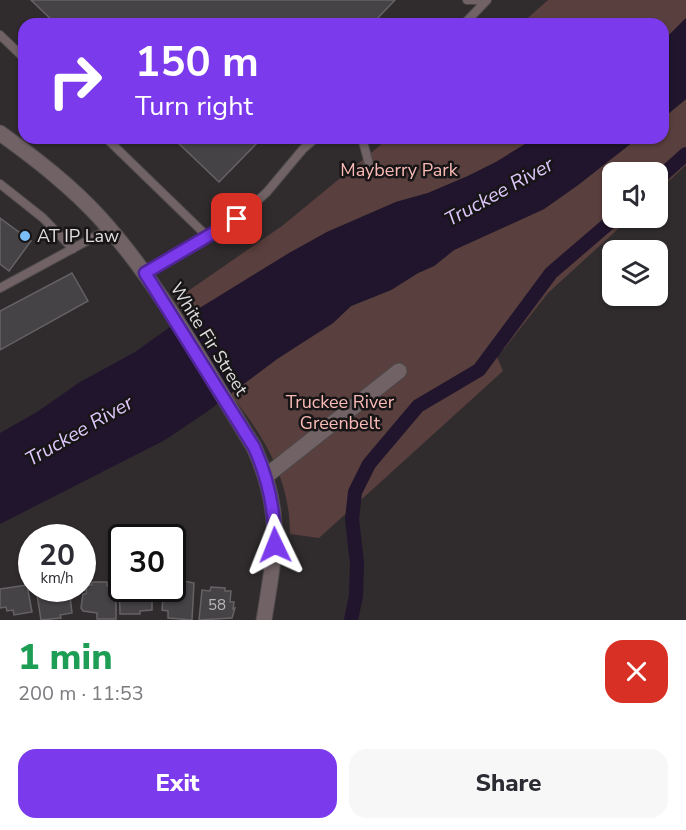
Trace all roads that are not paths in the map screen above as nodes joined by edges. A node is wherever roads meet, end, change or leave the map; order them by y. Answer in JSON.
{"nodes":[{"id":1,"x":467,"y":0,"type":"edge"},
{"id":2,"x":481,"y":0,"type":"edge"},
{"id":3,"x":487,"y":0,"type":"edge"},
{"id":4,"x":470,"y":18,"type":"edge"},
{"id":5,"x":0,"y":36,"type":"edge"},
{"id":6,"x":18,"y":52,"type":"edge"},
{"id":7,"x":0,"y":133,"type":"edge"},
{"id":8,"x":112,"y":144,"type":"edge"},
{"id":9,"x":309,"y":144,"type":"edge"},
{"id":10,"x":364,"y":144,"type":"edge"},
{"id":11,"x":369,"y":164,"type":"dead end"},
{"id":12,"x":0,"y":184,"type":"edge"},
{"id":13,"x":109,"y":229,"type":"junction"},
{"id":14,"x":207,"y":236,"type":"junction"},
{"id":15,"x":73,"y":249,"type":"junction"},
{"id":16,"x":145,"y":273,"type":"junction"},
{"id":17,"x":0,"y":288,"type":"edge"},
{"id":18,"x":399,"y":370,"type":"dead end"},
{"id":19,"x":266,"y":476,"type":"junction"},
{"id":20,"x":264,"y":620,"type":"edge"}],
"edges":[{"from":1,"to":2,"type":"lane"},
{"from":3,"to":4,"type":"lane"},
{"from":5,"to":6,"type":"lane"},
{"from":7,"to":13,"type":"street","name":"White Fir Street"},
{"from":8,"to":14,"type":"lane"},
{"from":9,"to":14,"type":"lane"},
{"from":10,"to":11,"type":"lane"},
{"from":12,"to":15,"type":"lane"},
{"from":13,"to":15,"type":"lane"},
{"from":13,"to":16,"type":"street","name":"White Fir Street"},
{"from":14,"to":16,"type":"lane"},
{"from":15,"to":17,"type":"lane"},
{"from":16,"to":19,"type":"street","name":"White Fir Street"},
{"from":18,"to":19,"type":"street"},
{"from":19,"to":20,"type":"street","name":"White Fir Street"}]}
